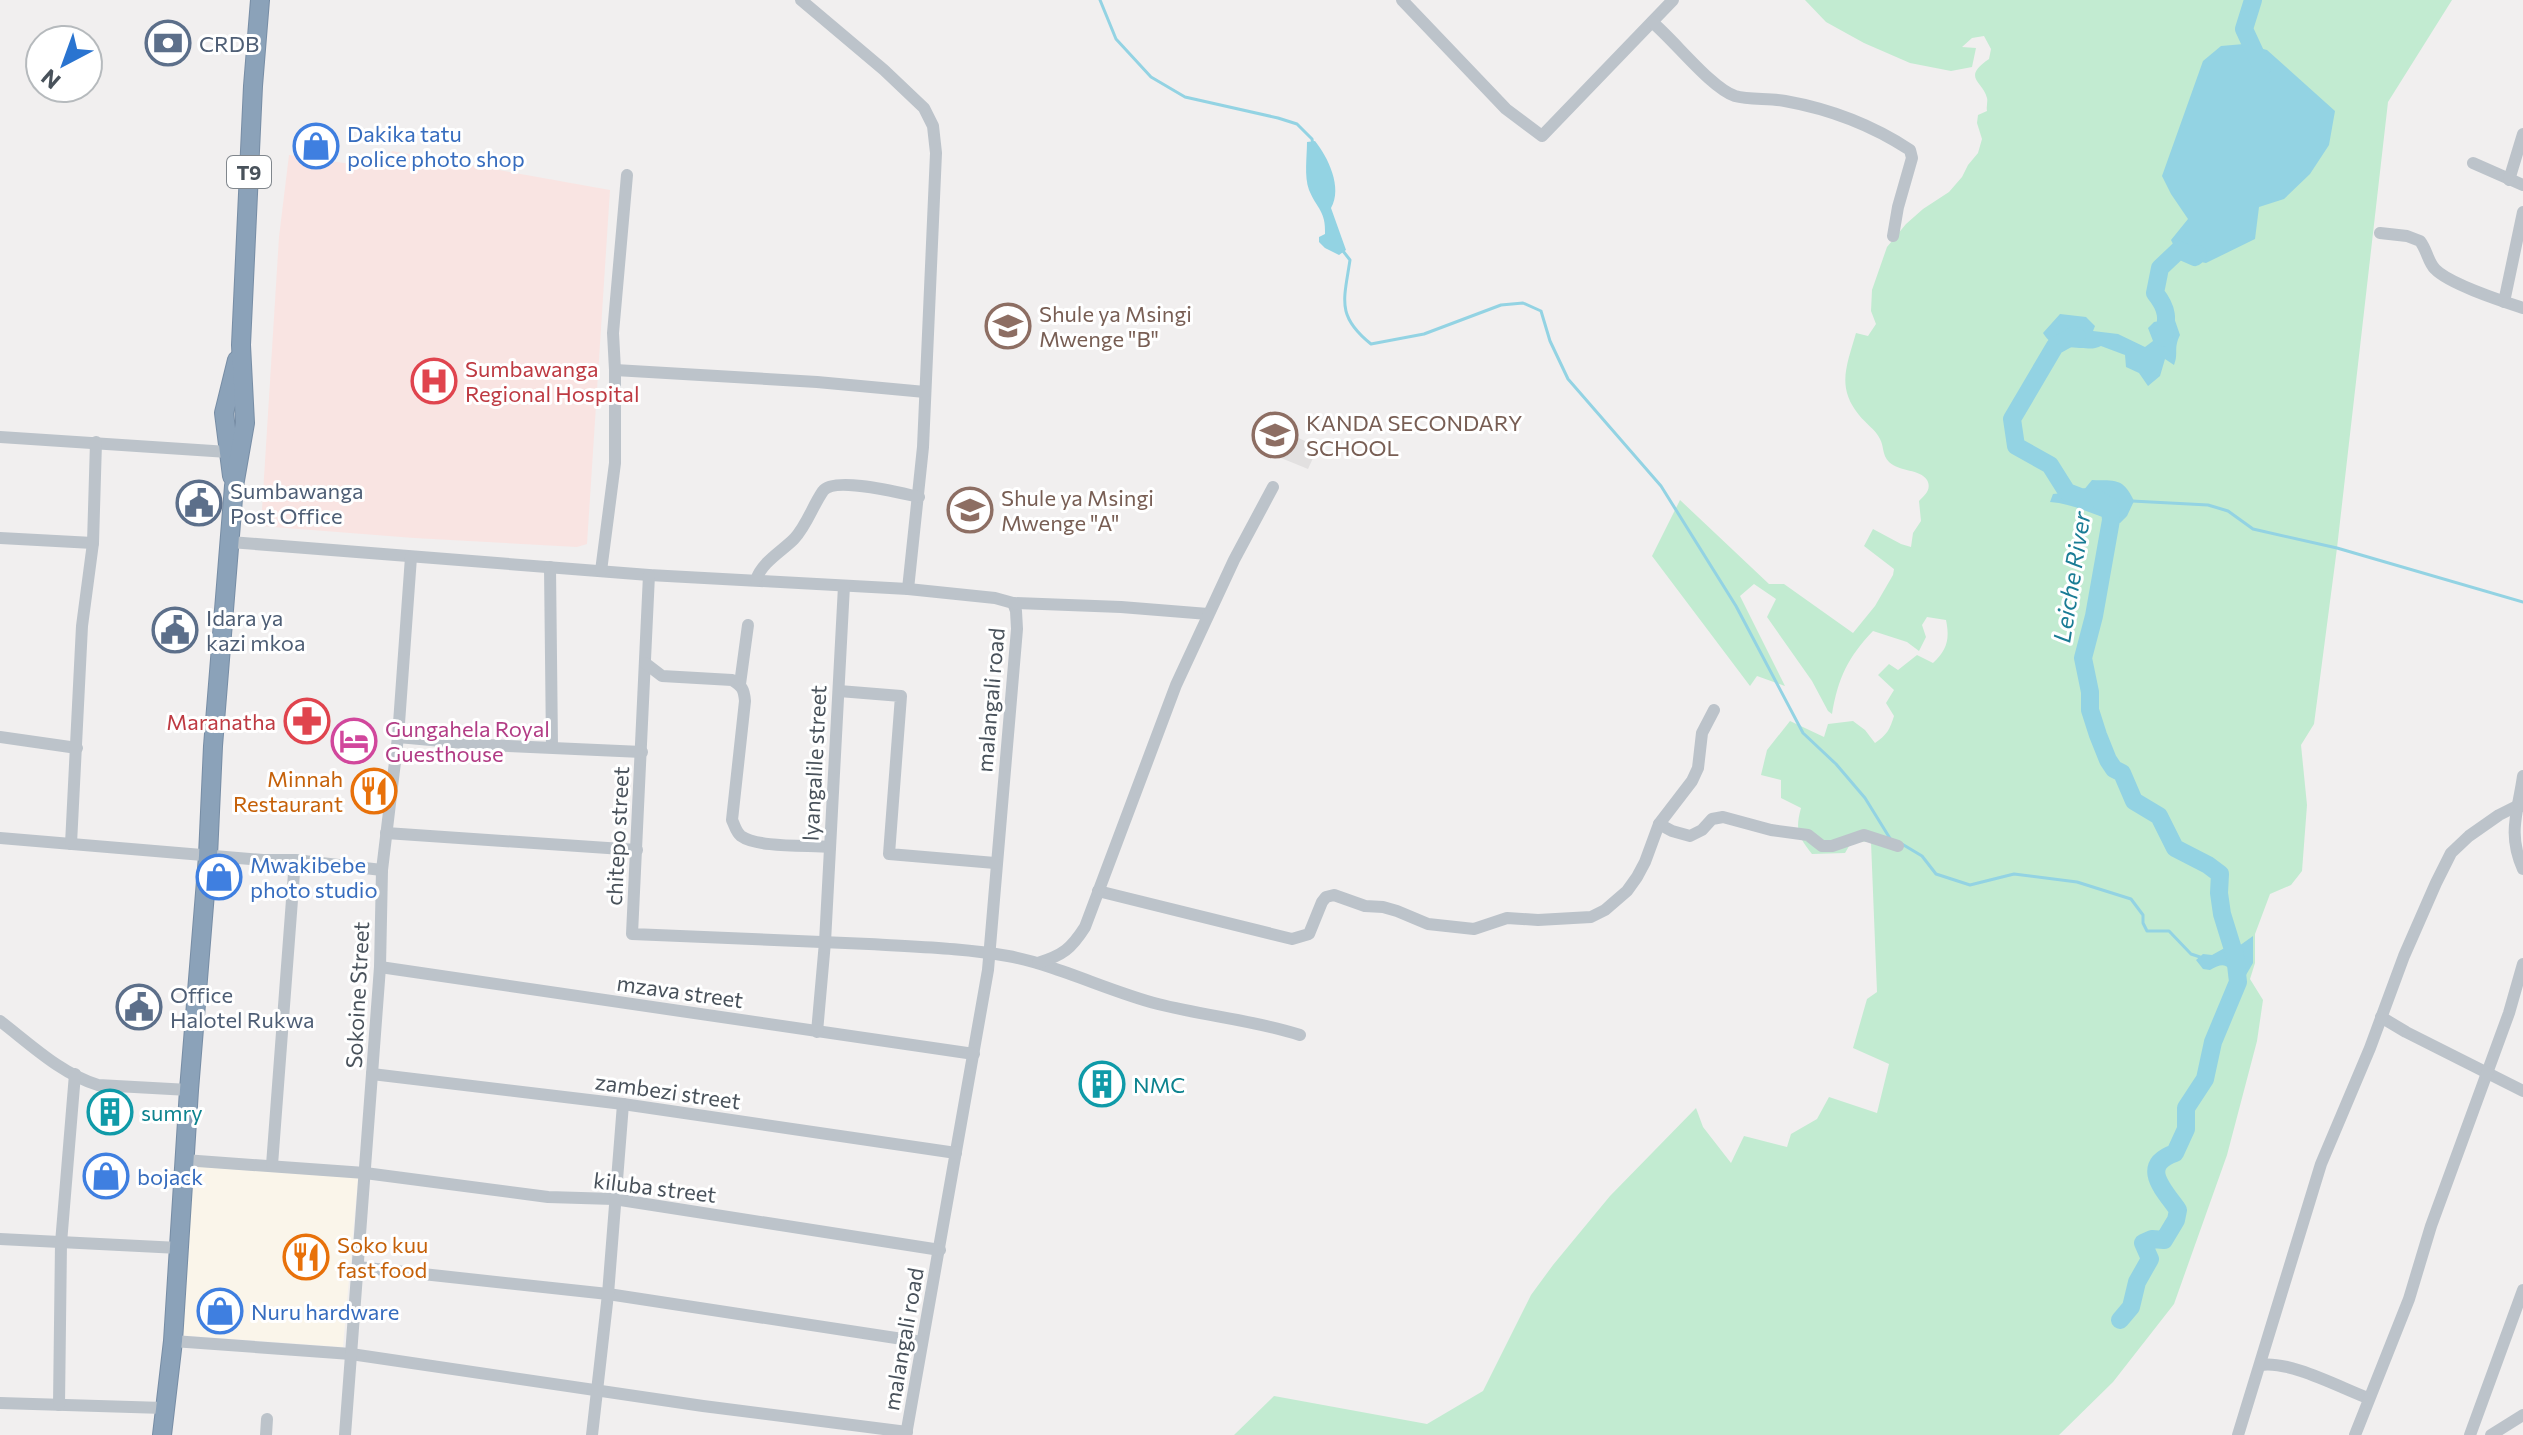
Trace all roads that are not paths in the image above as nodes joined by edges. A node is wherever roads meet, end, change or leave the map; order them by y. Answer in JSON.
{"nodes":[{"id":1,"x":260,"y":0,"type":"edge"},
{"id":2,"x":801,"y":0,"type":"edge"},
{"id":3,"x":1402,"y":0,"type":"edge"},
{"id":4,"x":1673,"y":0,"type":"edge"},
{"id":5,"x":1652,"y":22,"type":"junction"},
{"id":6,"x":2523,"y":134,"type":"edge"},
{"id":7,"x":2473,"y":163,"type":"dead end"},
{"id":8,"x":627,"y":175,"type":"dead end"},
{"id":9,"x":2509,"y":180,"type":"junction"},
{"id":10,"x":2523,"y":185,"type":"edge"},
{"id":11,"x":2523,"y":212,"type":"edge"},
{"id":12,"x":2380,"y":233,"type":"dead end"},
{"id":13,"x":1893,"y":236,"type":"dead end"},
{"id":14,"x":2504,"y":302,"type":"junction"},
{"id":15,"x":2523,"y":308,"type":"edge"},
{"id":16,"x":241,"y":345,"type":"junction"},
{"id":17,"x":615,"y":370,"type":"junction"},
{"id":18,"x":925,"y":392,"type":"junction"},
{"id":19,"x":225,"y":409,"type":"junction"},
{"id":20,"x":246,"y":410,"type":"junction"},
{"id":21,"x":225,"y":429,"type":"junction"},
{"id":22,"x":245,"y":429,"type":"junction"},
{"id":23,"x":0,"y":437,"type":"edge"},
{"id":24,"x":96,"y":442,"type":"junction"},
{"id":25,"x":228,"y":452,"type":"junction"},
{"id":26,"x":234,"y":486,"type":"junction"},
{"id":27,"x":1273,"y":487,"type":"dead end"},
{"id":28,"x":919,"y":497,"type":"junction"},
{"id":29,"x":0,"y":538,"type":"edge"},
{"id":30,"x":230,"y":542,"type":"junction"},
{"id":31,"x":93,"y":543,"type":"junction"},
{"id":32,"x":411,"y":557,"type":"junction"},
{"id":33,"x":550,"y":567,"type":"junction"},
{"id":34,"x":601,"y":571,"type":"junction"},
{"id":35,"x":649,"y":575,"type":"junction"},
{"id":36,"x":756,"y":580,"type":"junction"},
{"id":37,"x":844,"y":586,"type":"junction"},
{"id":38,"x":908,"y":589,"type":"junction"},
{"id":39,"x":1013,"y":603,"type":"junction"},
{"id":40,"x":1208,"y":614,"type":"junction"},
{"id":41,"x":748,"y":625,"type":"dead end"},
{"id":42,"x":645,"y":663,"type":"junction"},
{"id":43,"x":740,"y":684,"type":"junction"},
{"id":44,"x":839,"y":691,"type":"junction"},
{"id":45,"x":1714,"y":710,"type":"dead end"},
{"id":46,"x":0,"y":737,"type":"edge"},
{"id":47,"x":398,"y":737,"type":"junction"},
{"id":48,"x":552,"y":747,"type":"junction"},
{"id":49,"x":77,"y":748,"type":"junction"},
{"id":50,"x":642,"y":752,"type":"junction"},
{"id":51,"x":2523,"y":776,"type":"edge"},
{"id":52,"x":2520,"y":806,"type":"edge"},
{"id":53,"x":1659,"y":824,"type":"junction"},
{"id":54,"x":386,"y":833,"type":"junction"},
{"id":55,"x":0,"y":838,"type":"edge"},
{"id":56,"x":71,"y":844,"type":"junction"},
{"id":57,"x":1898,"y":846,"type":"dead end"},
{"id":58,"x":830,"y":847,"type":"junction"},
{"id":59,"x":637,"y":850,"type":"junction"},
{"id":60,"x":208,"y":856,"type":"junction"},
{"id":61,"x":295,"y":860,"type":"junction"},
{"id":62,"x":995,"y":863,"type":"junction"},
{"id":63,"x":2523,"y":869,"type":"edge"},
{"id":64,"x":382,"y":870,"type":"junction"},
{"id":65,"x":1098,"y":891,"type":"junction"},
{"id":66,"x":825,"y":942,"type":"junction"},
{"id":67,"x":988,"y":953,"type":"junction"},
{"id":68,"x":1038,"y":963,"type":"junction"},
{"id":69,"x":2523,"y":964,"type":"edge"},
{"id":70,"x":380,"y":967,"type":"junction"},
{"id":71,"x":2381,"y":1017,"type":"junction"},
{"id":72,"x":0,"y":1021,"type":"edge"},
{"id":73,"x":817,"y":1032,"type":"junction"},
{"id":74,"x":1300,"y":1035,"type":"dead end"},
{"id":75,"x":974,"y":1054,"type":"junction"},
{"id":76,"x":2488,"y":1072,"type":"junction"},
{"id":77,"x":75,"y":1074,"type":"junction"},
{"id":78,"x":372,"y":1074,"type":"junction"},
{"id":79,"x":189,"y":1090,"type":"junction"},
{"id":80,"x":2523,"y":1091,"type":"edge"},
{"id":81,"x":623,"y":1104,"type":"junction"},
{"id":82,"x":956,"y":1153,"type":"junction"},
{"id":83,"x":184,"y":1160,"type":"junction"},
{"id":84,"x":272,"y":1165,"type":"junction"},
{"id":85,"x":365,"y":1173,"type":"junction"},
{"id":86,"x":614,"y":1199,"type":"junction"},
{"id":87,"x":0,"y":1239,"type":"edge"},
{"id":88,"x":61,"y":1243,"type":"junction"},
{"id":89,"x":179,"y":1248,"type":"junction"},
{"id":90,"x":940,"y":1250,"type":"junction"},
{"id":91,"x":358,"y":1267,"type":"junction"},
{"id":92,"x":2523,"y":1290,"type":"edge"},
{"id":93,"x":608,"y":1294,"type":"junction"},
{"id":94,"x":173,"y":1341,"type":"junction"},
{"id":95,"x":922,"y":1342,"type":"junction"},
{"id":96,"x":351,"y":1354,"type":"junction"},
{"id":97,"x":2260,"y":1365,"type":"junction"},
{"id":98,"x":596,"y":1389,"type":"junction"},
{"id":99,"x":2368,"y":1398,"type":"junction"},
{"id":100,"x":0,"y":1403,"type":"edge"},
{"id":101,"x":59,"y":1405,"type":"junction"},
{"id":102,"x":164,"y":1408,"type":"junction"},
{"id":103,"x":2523,"y":1415,"type":"edge"},
{"id":104,"x":267,"y":1419,"type":"dead end"},
{"id":105,"x":345,"y":1433,"type":"edge"},
{"id":106,"x":907,"y":1434,"type":"edge"},
{"id":107,"x":162,"y":1435,"type":"edge"},
{"id":108,"x":266,"y":1435,"type":"edge"},
{"id":109,"x":360,"y":1435,"type":"edge"},
{"id":110,"x":592,"y":1435,"type":"edge"},
{"id":111,"x":2238,"y":1435,"type":"edge"},
{"id":112,"x":2355,"y":1435,"type":"edge"},
{"id":113,"x":2470,"y":1435,"type":"edge"},
{"id":114,"x":2491,"y":1435,"type":"edge"}],
"edges":[{"from":1,"to":16,"type":"highway","number":"T9"},
{"from":2,"to":18,"type":"street"},
{"from":3,"to":5,"type":"street"},
{"from":4,"to":5,"type":"street"},
{"from":5,"to":13,"type":"street"},
{"from":6,"to":9,"type":"street"},
{"from":7,"to":9,"type":"street"},
{"from":8,"to":17,"type":"street"},
{"from":9,"to":10,"type":"street"},
{"from":11,"to":14,"type":"street"},
{"from":12,"to":14,"type":"street"},
{"from":14,"to":15,"type":"street"},
{"from":16,"to":19,"type":"highway","number":"T9"},
{"from":16,"to":20,"type":"highway","number":"T9"},
{"from":17,"to":18,"type":"street"},
{"from":17,"to":34,"type":"street"},
{"from":18,"to":28,"type":"street"},
{"from":19,"to":20,"type":"highway"},
{"from":19,"to":21,"type":"highway","number":"T9"},
{"from":20,"to":22,"type":"highway","number":"T9"},
{"from":21,"to":22,"type":"highway"},
{"from":21,"to":25,"type":"highway","number":"T9"},
{"from":22,"to":26,"type":"highway","number":"T9"},
{"from":23,"to":24,"type":"street"},
{"from":24,"to":25,"type":"street"},
{"from":24,"to":31,"type":"street"},
{"from":25,"to":26,"type":"highway","number":"T9"},
{"from":26,"to":30,"type":"highway","number":"T9"},
{"from":27,"to":40,"type":"street"},
{"from":28,"to":36,"type":"street"},
{"from":28,"to":38,"type":"street"},
{"from":29,"to":31,"type":"street"},
{"from":30,"to":32,"type":"street","name":"malangali road"},
{"from":30,"to":60,"type":"highway","number":"T9"},
{"from":31,"to":49,"type":"street"},
{"from":32,"to":33,"type":"street","name":"malangali road"},
{"from":32,"to":47,"type":"street","name":"Sokoine Street"},
{"from":33,"to":34,"type":"street","name":"malangali road"},
{"from":33,"to":48,"type":"street"},
{"from":34,"to":35,"type":"street","name":"malangali road"},
{"from":35,"to":36,"type":"street","name":"malangali road"},
{"from":35,"to":42,"type":"street","name":"chitepo street"},
{"from":36,"to":37,"type":"street","name":"malangali road"},
{"from":37,"to":38,"type":"street","name":"malangali road"},
{"from":37,"to":44,"type":"street","name":"lyangalile street"},
{"from":38,"to":39,"type":"street","name":"malangali road"},
{"from":39,"to":40,"type":"street"},
{"from":39,"to":62,"type":"street","name":"malangali road"},
{"from":40,"to":65,"type":"street"},
{"from":41,"to":43,"type":"street"},
{"from":42,"to":43,"type":"street"},
{"from":42,"to":50,"type":"street","name":"chitepo street"},
{"from":43,"to":58,"type":"street"},
{"from":44,"to":58,"type":"street","name":"lyangalile street"},
{"from":44,"to":62,"type":"street"},
{"from":45,"to":53,"type":"street"},
{"from":46,"to":49,"type":"street"},
{"from":47,"to":48,"type":"street"},
{"from":47,"to":54,"type":"street","name":"Sokoine Street"},
{"from":48,"to":50,"type":"street"},
{"from":49,"to":56,"type":"street"},
{"from":50,"to":59,"type":"street","name":"chitepo street"},
{"from":51,"to":52,"type":"street"},
{"from":52,"to":63,"type":"street"},
{"from":52,"to":71,"type":"street"},
{"from":53,"to":57,"type":"street"},
{"from":53,"to":65,"type":"street"},
{"from":54,"to":59,"type":"street"},
{"from":54,"to":64,"type":"street","name":"Sokoine Street"},
{"from":55,"to":56,"type":"street"},
{"from":56,"to":60,"type":"street"},
{"from":58,"to":66,"type":"street","name":"lyangalile street"},
{"from":59,"to":66,"type":"street","name":"chitepo street"},
{"from":60,"to":61,"type":"street"},
{"from":60,"to":79,"type":"highway","number":"T9"},
{"from":61,"to":64,"type":"street"},
{"from":61,"to":84,"type":"street"},
{"from":62,"to":67,"type":"street","name":"malangali road"},
{"from":64,"to":70,"type":"street","name":"Sokoine Street"},
{"from":65,"to":68,"type":"street"},
{"from":66,"to":67,"type":"street","name":"chitepo street"},
{"from":66,"to":73,"type":"street","name":"lyangalile street"},
{"from":67,"to":68,"type":"street","name":"chitepo street"},
{"from":67,"to":75,"type":"street","name":"malangali road"},
{"from":68,"to":74,"type":"street","name":"chitepo street"},
{"from":69,"to":76,"type":"street"},
{"from":70,"to":73,"type":"street","name":"mzava street"},
{"from":70,"to":78,"type":"street","name":"Sokoine Street"},
{"from":71,"to":76,"type":"street"},
{"from":71,"to":97,"type":"street"},
{"from":72,"to":77,"type":"street"},
{"from":73,"to":75,"type":"street","name":"mzava street"},
{"from":75,"to":82,"type":"street","name":"malangali road"},
{"from":76,"to":80,"type":"street"},
{"from":76,"to":99,"type":"street"},
{"from":77,"to":79,"type":"street"},
{"from":77,"to":88,"type":"street"},
{"from":78,"to":81,"type":"street","name":"zambezi street"},
{"from":78,"to":85,"type":"street","name":"Sokoine Street"},
{"from":79,"to":83,"type":"highway","number":"T9"},
{"from":81,"to":82,"type":"street","name":"zambezi street"},
{"from":81,"to":86,"type":"street"},
{"from":82,"to":90,"type":"street","name":"malangali road"},
{"from":83,"to":84,"type":"street","name":"kiluba street"},
{"from":83,"to":89,"type":"highway","number":"T9"},
{"from":84,"to":85,"type":"street","name":"kiluba street"},
{"from":85,"to":86,"type":"street","name":"kiluba street"},
{"from":85,"to":91,"type":"street","name":"Sokoine Street"},
{"from":86,"to":90,"type":"street","name":"kiluba street"},
{"from":86,"to":93,"type":"street"},
{"from":87,"to":88,"type":"street"},
{"from":88,"to":89,"type":"street"},
{"from":88,"to":101,"type":"street"},
{"from":89,"to":94,"type":"highway","number":"T9"},
{"from":90,"to":95,"type":"street","name":"malangali road"},
{"from":91,"to":93,"type":"street"},
{"from":91,"to":96,"type":"street","name":"Sokoine Street"},
{"from":92,"to":113,"type":"street"},
{"from":93,"to":95,"type":"street"},
{"from":93,"to":98,"type":"street"},
{"from":94,"to":96,"type":"street"},
{"from":94,"to":102,"type":"highway","number":"T9"},
{"from":95,"to":106,"type":"street","name":"malangali road"},
{"from":96,"to":98,"type":"street"},
{"from":96,"to":105,"type":"street","name":"Sokoine Street"},
{"from":97,"to":99,"type":"street"},
{"from":97,"to":111,"type":"street"},
{"from":98,"to":106,"type":"street"},
{"from":98,"to":110,"type":"street"},
{"from":99,"to":112,"type":"street"},
{"from":100,"to":101,"type":"street"},
{"from":101,"to":102,"type":"street"},
{"from":102,"to":107,"type":"highway","number":"T9"},
{"from":103,"to":114,"type":"street"},
{"from":104,"to":108,"type":"street"},
{"from":105,"to":109,"type":"street"}]}
